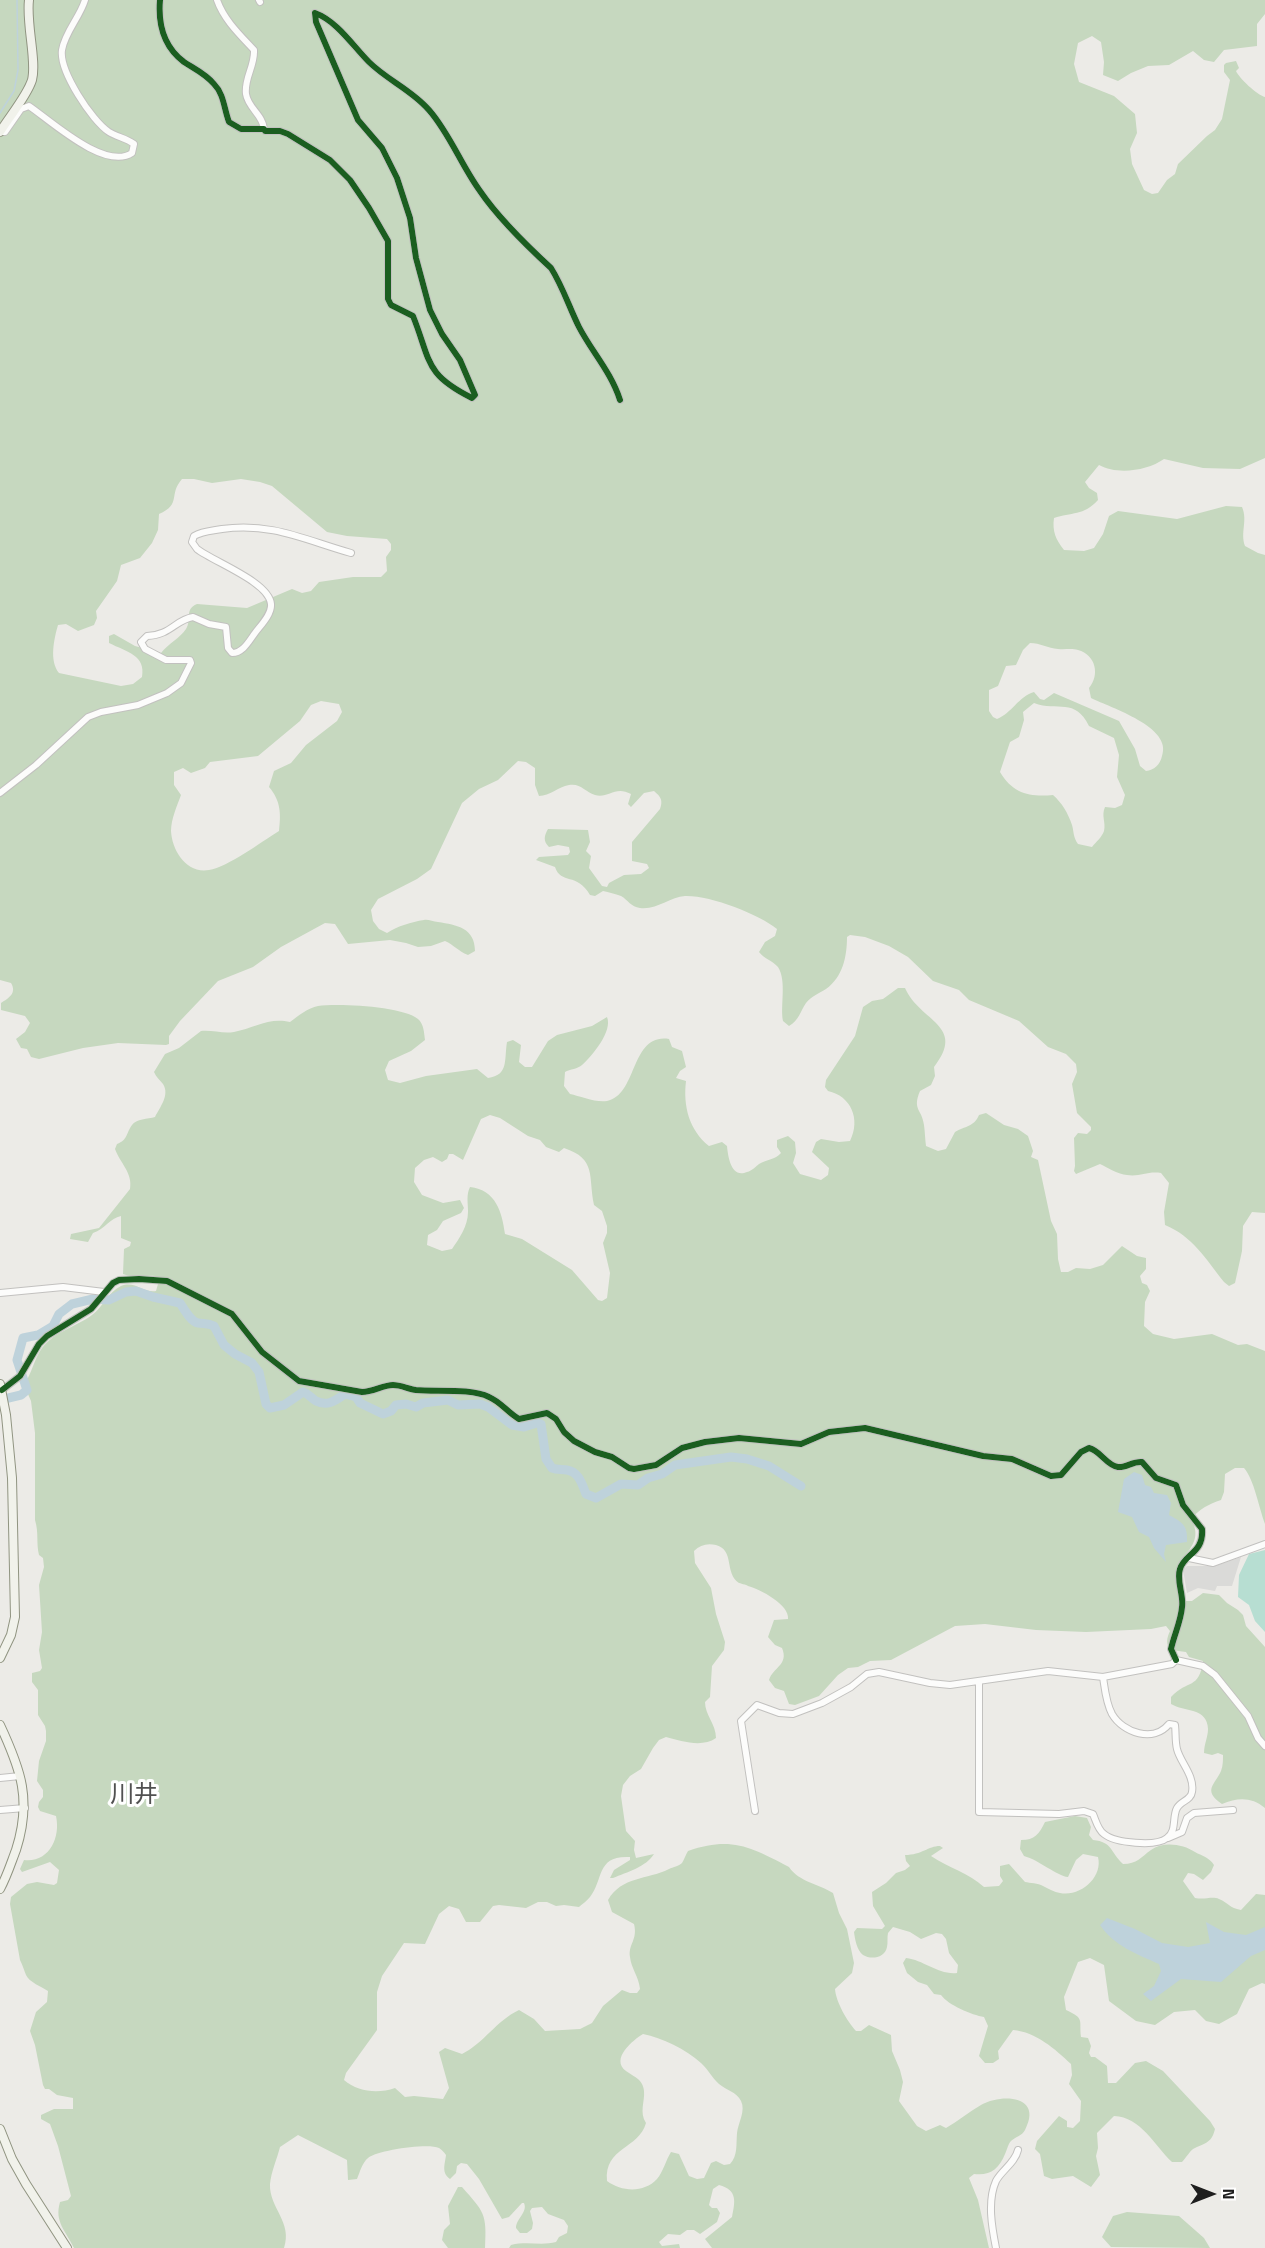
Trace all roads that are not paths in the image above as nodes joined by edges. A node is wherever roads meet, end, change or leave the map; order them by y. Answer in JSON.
{"nodes":[{"id":1,"x":29,"y":0,"type":"edge"},
{"id":2,"x":85,"y":0,"type":"edge"},
{"id":3,"x":160,"y":0,"type":"edge"},
{"id":4,"x":217,"y":0,"type":"edge"},
{"id":5,"x":264,"y":129,"type":"junction"},
{"id":6,"x":0,"y":132,"type":"edge"},
{"id":7,"x":620,"y":400,"type":"dead end"},
{"id":8,"x":351,"y":553,"type":"dead end"},
{"id":9,"x":0,"y":793,"type":"edge"},
{"id":10,"x":104,"y":1292,"type":"junction"},
{"id":11,"x":0,"y":1293,"type":"edge"},
{"id":12,"x":1,"y":1387,"type":"edge"},
{"id":13,"x":1265,"y":1544,"type":"edge"},
{"id":14,"x":1189,"y":1558,"type":"junction"},
{"id":15,"x":0,"y":1658,"type":"edge"},
{"id":16,"x":1176,"y":1660,"type":"junction"},
{"id":17,"x":1103,"y":1677,"type":"junction"},
{"id":18,"x":979,"y":1681,"type":"junction"},
{"id":19,"x":0,"y":1725,"type":"edge"},
{"id":20,"x":1265,"y":1746,"type":"edge"},
{"id":21,"x":20,"y":1776,"type":"junction"},
{"id":22,"x":0,"y":1778,"type":"edge"},
{"id":23,"x":25,"y":1808,"type":"junction"},
{"id":24,"x":0,"y":1810,"type":"edge"},
{"id":25,"x":1233,"y":1810,"type":"dead end"},
{"id":26,"x":755,"y":1811,"type":"dead end"},
{"id":27,"x":1168,"y":1838,"type":"junction"},
{"id":28,"x":0,"y":1888,"type":"edge"},
{"id":29,"x":0,"y":2128,"type":"edge"},
{"id":30,"x":1018,"y":2150,"type":"dead end"},
{"id":31,"x":67,"y":2248,"type":"edge"},
{"id":32,"x":996,"y":2248,"type":"edge"}],
"edges":[{"from":1,"to":6,"type":"main road"},
{"from":2,"to":6,"type":"street"},
{"from":3,"to":5,"type":"street"},
{"from":4,"to":5,"type":"street"},
{"from":5,"to":7,"type":"street"},
{"from":8,"to":9,"type":"street"},
{"from":10,"to":11,"type":"street"},
{"from":10,"to":12,"type":"street"},
{"from":10,"to":14,"type":"street"},
{"from":12,"to":15,"type":"main road"},
{"from":13,"to":14,"type":"street"},
{"from":14,"to":16,"type":"street"},
{"from":16,"to":17,"type":"street"},
{"from":16,"to":20,"type":"street"},
{"from":17,"to":18,"type":"street"},
{"from":17,"to":27,"type":"street"},
{"from":18,"to":26,"type":"street"},
{"from":18,"to":27,"type":"street"},
{"from":19,"to":21,"type":"main road"},
{"from":21,"to":22,"type":"street"},
{"from":21,"to":23,"type":"main road"},
{"from":23,"to":24,"type":"street"},
{"from":23,"to":28,"type":"main road"},
{"from":25,"to":27,"type":"street"},
{"from":29,"to":31,"type":"main road"},
{"from":30,"to":32,"type":"street"}]}
